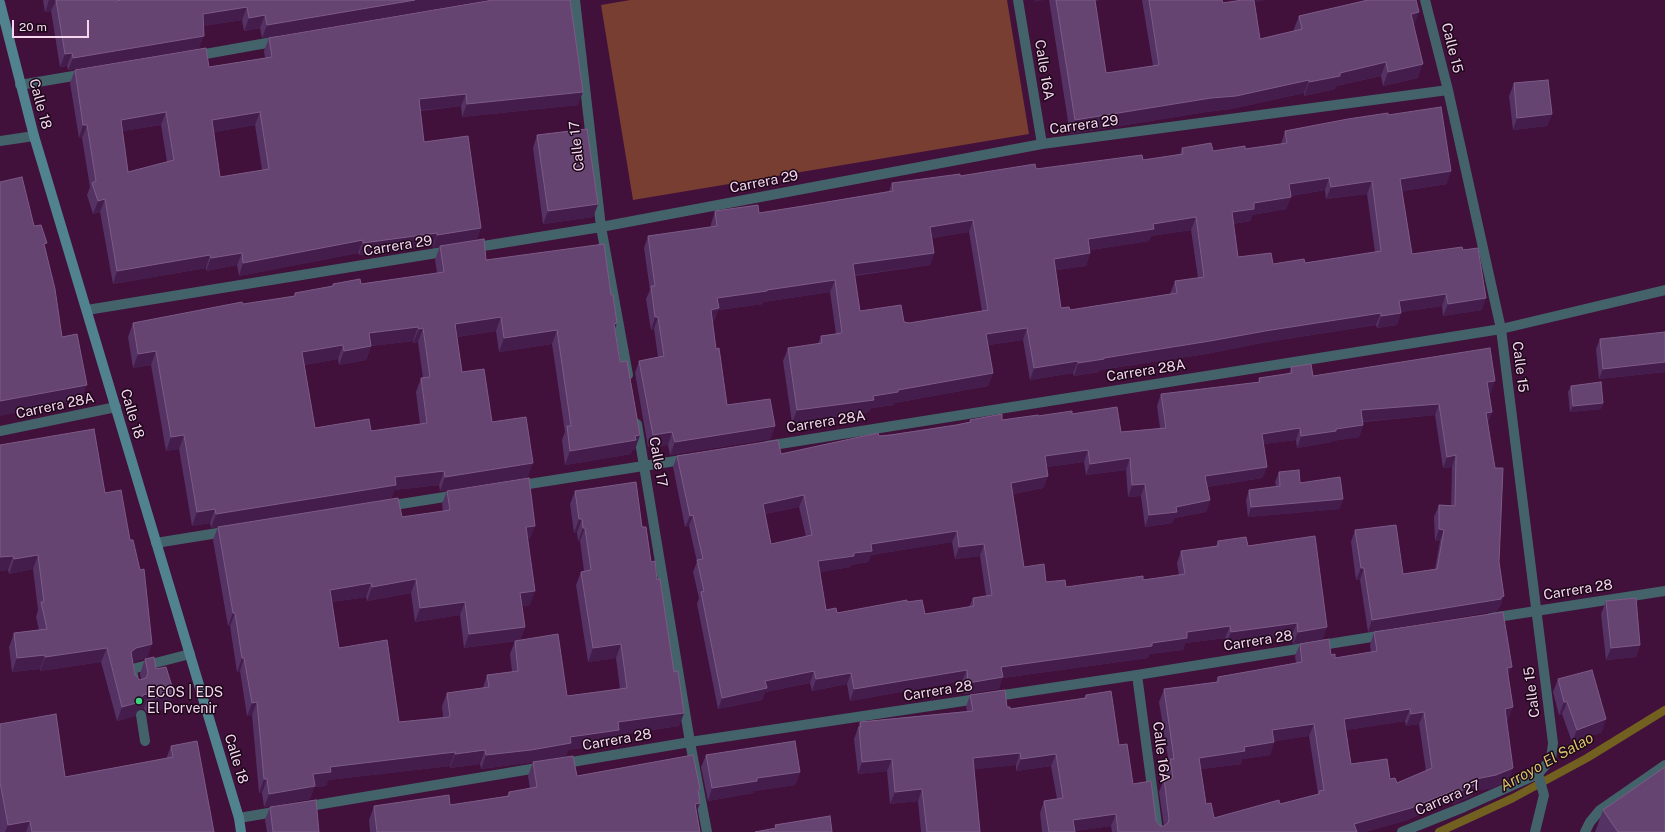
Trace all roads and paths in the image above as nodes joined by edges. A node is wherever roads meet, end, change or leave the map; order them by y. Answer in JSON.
{"nodes":[{"id":1,"x":575,"y":0,"type":"edge"},
{"id":2,"x":1018,"y":0,"type":"edge"},
{"id":3,"x":1425,"y":0,"type":"edge"},
{"id":4,"x":0,"y":3,"type":"edge"},
{"id":5,"x":292,"y":39,"type":"edge"},
{"id":6,"x":183,"y":58,"type":"edge"},
{"id":7,"x":98,"y":72,"type":"edge"},
{"id":8,"x":20,"y":85,"type":"junction"},
{"id":9,"x":1448,"y":90,"type":"junction"},
{"id":10,"x":34,"y":136,"type":"junction"},
{"id":11,"x":0,"y":141,"type":"edge"},
{"id":12,"x":1042,"y":144,"type":"junction"},
{"id":13,"x":600,"y":227,"type":"junction"},
{"id":14,"x":1665,"y":290,"type":"edge"},
{"id":15,"x":87,"y":310,"type":"junction"},
{"id":16,"x":1501,"y":329,"type":"junction"},
{"id":17,"x":630,"y":388,"type":"edge"},
{"id":18,"x":116,"y":408,"type":"junction"},
{"id":19,"x":635,"y":412,"type":"edge"},
{"id":20,"x":0,"y":431,"type":"edge"},
{"id":21,"x":755,"y":448,"type":"edge"},
{"id":22,"x":700,"y":457,"type":"edge"},
{"id":23,"x":645,"y":466,"type":"junction"},
{"id":24,"x":503,"y":488,"type":"edge"},
{"id":25,"x":464,"y":494,"type":"edge"},
{"id":26,"x":377,"y":508,"type":"edge"},
{"id":27,"x":243,"y":529,"type":"edge"},
{"id":28,"x":156,"y":543,"type":"junction"},
{"id":29,"x":1665,"y":591,"type":"edge"},
{"id":30,"x":1536,"y":611,"type":"junction"},
{"id":31,"x":1482,"y":620,"type":"edge"},
{"id":32,"x":1396,"y":633,"type":"edge"},
{"id":33,"x":190,"y":654,"type":"junction"},
{"id":34,"x":1137,"y":675,"type":"junction"},
{"id":35,"x":136,"y":688,"type":"edge"},
{"id":36,"x":140,"y":715,"type":"edge"},
{"id":37,"x":145,"y":741,"type":"dead end"},
{"id":38,"x":690,"y":742,"type":"junction"},
{"id":39,"x":1553,"y":743,"type":"joint"},
{"id":40,"x":1665,"y":765,"type":"edge"},
{"id":41,"x":1539,"y":777,"type":"junction"},
{"id":42,"x":239,"y":818,"type":"junction"},
{"id":43,"x":241,"y":832,"type":"edge"},
{"id":44,"x":707,"y":832,"type":"edge"},
{"id":45,"x":1158,"y":832,"type":"edge"},
{"id":46,"x":1402,"y":832,"type":"edge"},
{"id":47,"x":1535,"y":832,"type":"edge"},
{"id":48,"x":1585,"y":832,"type":"edge"}],
"edges":[{"from":1,"to":13,"type":"street","name":"Calle 17"},
{"from":2,"to":12,"type":"street","name":"Calle 16A"},
{"from":3,"to":9,"type":"street","name":"Calle 15"},
{"from":4,"to":8,"type":"main road","name":"Calle 18"},
{"from":5,"to":6,"type":"street"},
{"from":7,"to":8,"type":"street"},
{"from":8,"to":10,"type":"main road","name":"Calle 18"},
{"from":9,"to":12,"type":"street","name":"Carrera 29"},
{"from":9,"to":16,"type":"street","name":"Calle 15"},
{"from":10,"to":11,"type":"street"},
{"from":10,"to":15,"type":"main road","name":"Calle 18"},
{"from":12,"to":13,"type":"street","name":"Carrera 29"},
{"from":13,"to":15,"type":"street","name":"Carrera 29"},
{"from":13,"to":17,"type":"street","name":"Calle 17"},
{"from":14,"to":16,"type":"street","name":"Carrera 28A"},
{"from":15,"to":18,"type":"main road","name":"Calle 18"},
{"from":16,"to":21,"type":"street","name":"Carrera 28A"},
{"from":16,"to":30,"type":"street","name":"Calle 15"},
{"from":18,"to":20,"type":"street","name":"Carrera 28A"},
{"from":18,"to":28,"type":"main road","name":"Calle 18"},
{"from":19,"to":23,"type":"street","name":"Calle 17"},
{"from":22,"to":23,"type":"street"},
{"from":23,"to":24,"type":"street"},
{"from":23,"to":38,"type":"street","name":"Calle 17"},
{"from":25,"to":26,"type":"street"},
{"from":27,"to":28,"type":"street"},
{"from":28,"to":33,"type":"main road","name":"Calle 18"},
{"from":29,"to":30,"type":"street","name":"Carrera 28"},
{"from":30,"to":31,"type":"street","name":"Carrera 28"},
{"from":30,"to":39,"type":"street","name":"Calle 15"},
{"from":32,"to":34,"type":"street","name":"Carrera 28"},
{"from":33,"to":35,"type":"street"},
{"from":33,"to":42,"type":"main road","name":"Calle 18"},
{"from":34,"to":38,"type":"street","name":"Carrera 28"},
{"from":34,"to":45,"type":"street","name":"Calle 16A"},
{"from":36,"to":37,"type":"street"},
{"from":38,"to":42,"type":"street","name":"Carrera 28"},
{"from":38,"to":44,"type":"street","name":"Calle 17"},
{"from":39,"to":41,"type":"street","name":"Carrera 27"},
{"from":40,"to":48,"type":"street"},
{"from":41,"to":46,"type":"street","name":"Carrera 27"},
{"from":41,"to":47,"type":"street"},
{"from":42,"to":43,"type":"main road","name":"Calle 18"}]}
